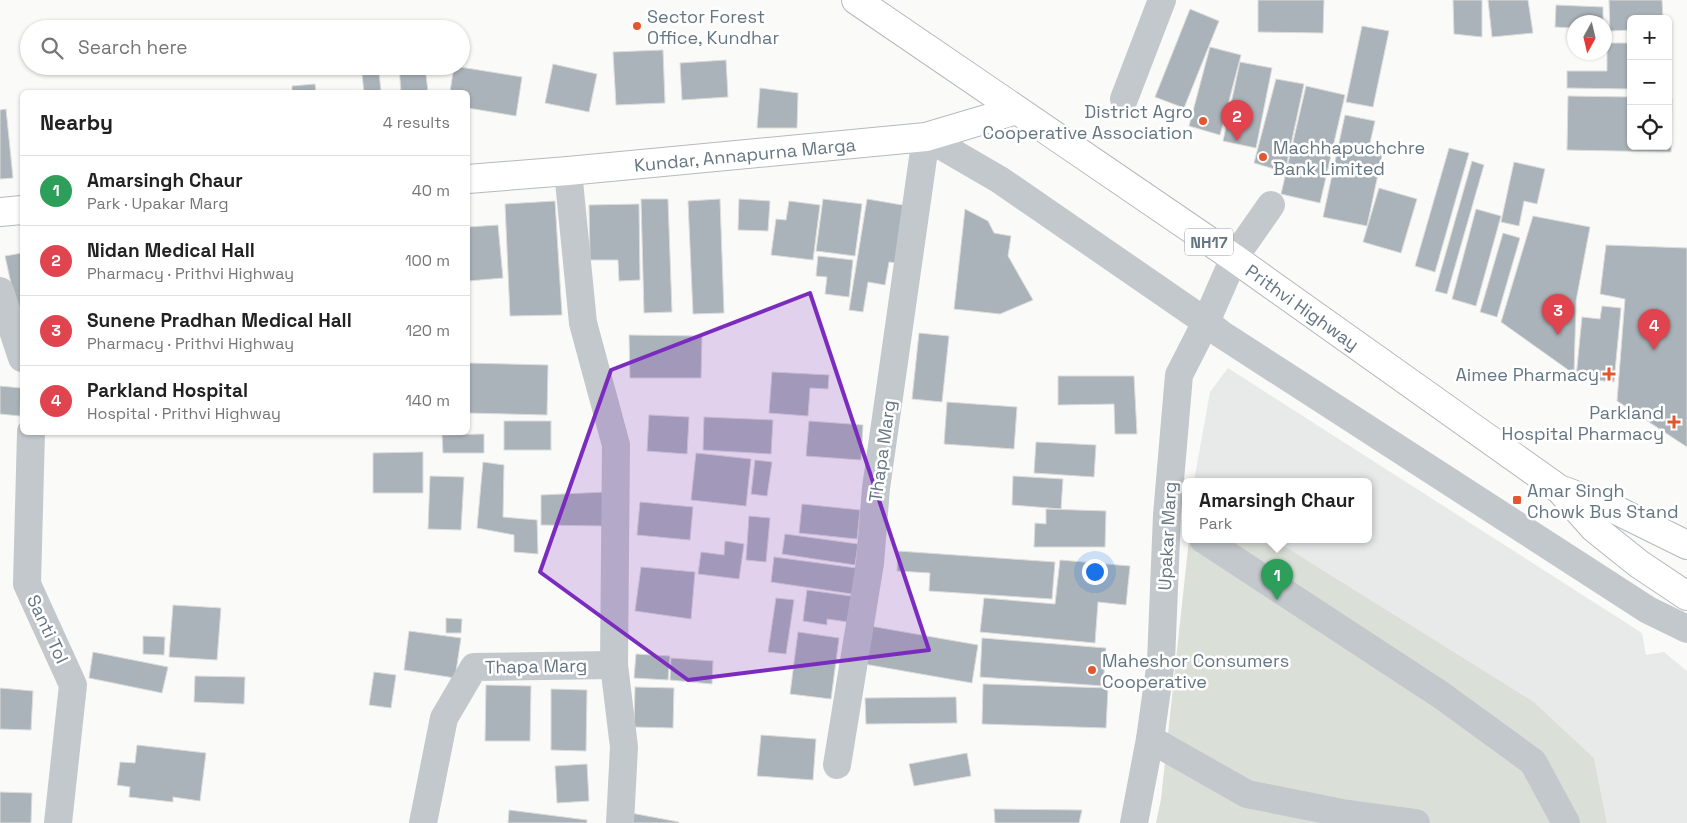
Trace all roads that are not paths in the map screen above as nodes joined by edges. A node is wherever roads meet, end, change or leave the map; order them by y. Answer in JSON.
{"nodes":[{"id":1,"x":856,"y":0,"type":"edge"},
{"id":2,"x":1162,"y":0,"type":"edge"},
{"id":3,"x":1124,"y":100,"type":"dead end"},
{"id":4,"x":1017,"y":110,"type":"junction"},
{"id":5,"x":926,"y":137,"type":"junction"},
{"id":6,"x":568,"y":171,"type":"junction"},
{"id":7,"x":470,"y":178,"type":"edge"},
{"id":8,"x":1271,"y":205,"type":"dead end"},
{"id":9,"x":20,"y":210,"type":"edge"},
{"id":10,"x":0,"y":212,"type":"edge"},
{"id":11,"x":1234,"y":258,"type":"junction"},
{"id":12,"x":0,"y":291,"type":"edge"},
{"id":13,"x":1206,"y":322,"type":"junction"},
{"id":14,"x":20,"y":352,"type":"edge"},
{"id":15,"x":31,"y":435,"type":"edge"},
{"id":16,"x":1559,"y":489,"type":"junction"},
{"id":17,"x":1176,"y":521,"type":"edge"},
{"id":18,"x":1209,"y":543,"type":"edge"},
{"id":19,"x":1687,"y":545,"type":"edge"},
{"id":20,"x":1687,"y":596,"type":"edge"},
{"id":21,"x":1687,"y":629,"type":"edge"},
{"id":22,"x":614,"y":665,"type":"junction"},
{"id":23,"x":1150,"y":739,"type":"junction"},
{"id":24,"x":837,"y":765,"type":"dead end"},
{"id":25,"x":58,"y":823,"type":"edge"},
{"id":26,"x":422,"y":823,"type":"edge"},
{"id":27,"x":620,"y":823,"type":"edge"},
{"id":28,"x":1134,"y":823,"type":"edge"},
{"id":29,"x":1416,"y":823,"type":"edge"},
{"id":30,"x":1566,"y":823,"type":"edge"}],
"edges":[{"from":1,"to":4,"type":"main road","name":"Prithvi Highway","number":"NH17"},
{"from":2,"to":3,"type":"street"},
{"from":4,"to":5,"type":"main road","name":"Kundar, Annapurna Marga"},
{"from":4,"to":11,"type":"main road","name":"Prithvi Highway","number":"NH17"},
{"from":5,"to":6,"type":"main road","name":"Kundar, Annapurna Marga"},
{"from":5,"to":13,"type":"street"},
{"from":5,"to":24,"type":"street","name":"Thapa Marg"},
{"from":6,"to":7,"type":"main road","name":"Kundar, Annapurna Marga"},
{"from":6,"to":22,"type":"street"},
{"from":8,"to":11,"type":"street","name":"Upakar Marg"},
{"from":9,"to":10,"type":"main road"},
{"from":11,"to":13,"type":"street","name":"Upakar Marg"},
{"from":11,"to":16,"type":"main road","name":"Prithvi Highway","number":"NH17"},
{"from":12,"to":14,"type":"street"},
{"from":13,"to":17,"type":"street","name":"Upakar Marg"},
{"from":13,"to":21,"type":"street"},
{"from":15,"to":25,"type":"street","name":"Santi Tol"},
{"from":16,"to":19,"type":"main road","name":"Prithvi Highway","number":"NH17"},
{"from":16,"to":20,"type":"main road"},
{"from":17,"to":23,"type":"street","name":"Upakar Marg"},
{"from":18,"to":30,"type":"street"},
{"from":22,"to":26,"type":"street","name":"Thapa Marg"},
{"from":22,"to":27,"type":"street"},
{"from":23,"to":28,"type":"street","name":"Upakar Marg"},
{"from":23,"to":29,"type":"street"}]}
